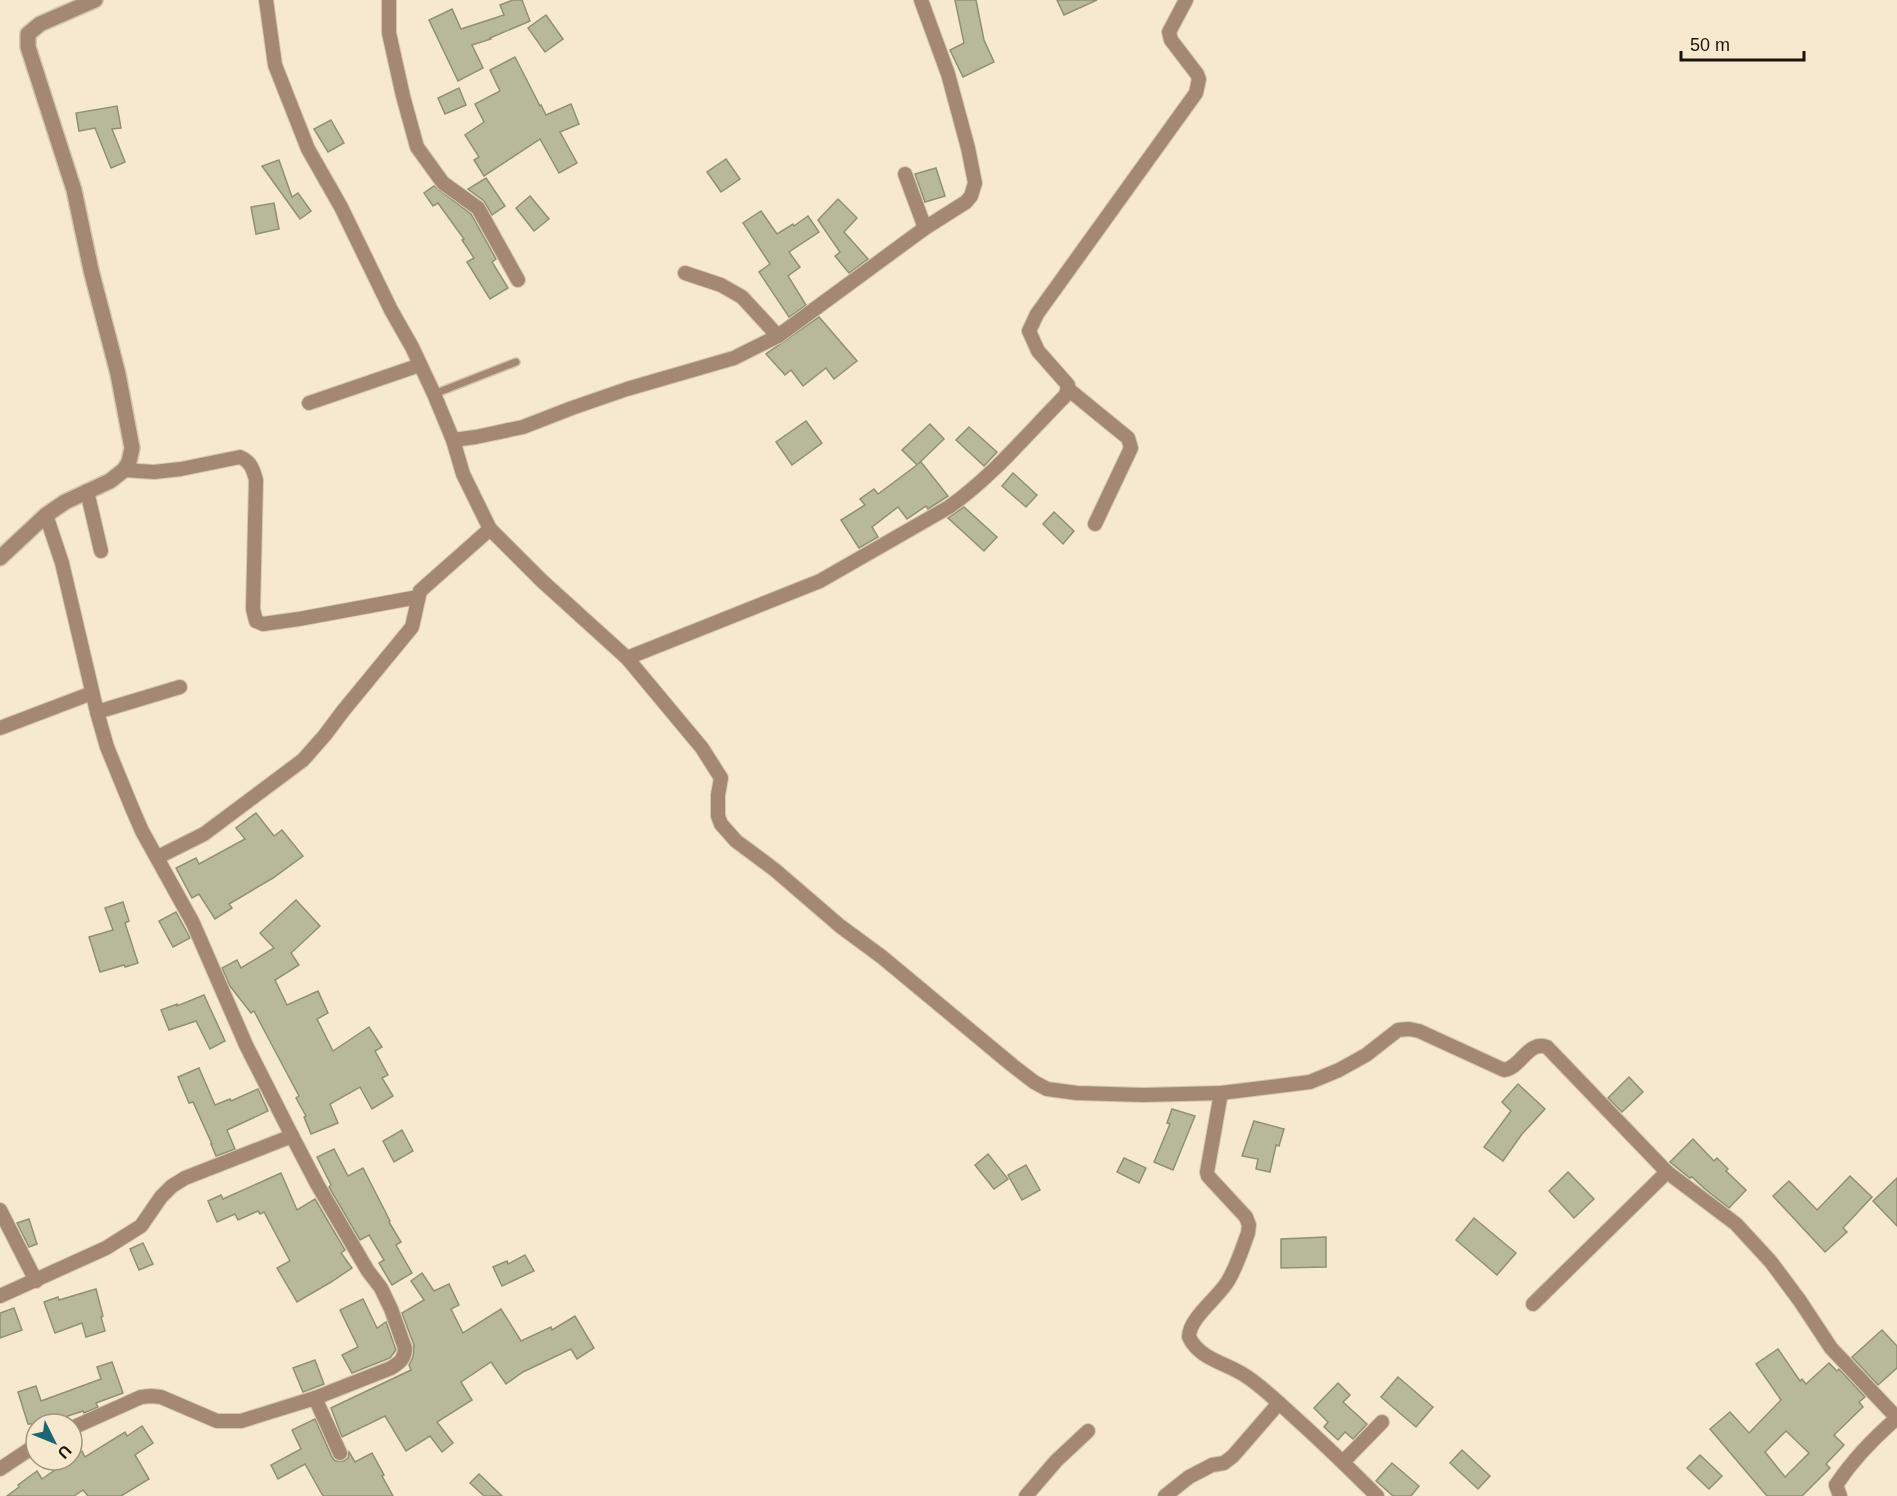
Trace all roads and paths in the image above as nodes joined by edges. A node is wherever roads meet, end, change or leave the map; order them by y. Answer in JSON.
{"nodes":[{"id":1,"x":95,"y":0,"type":"edge"},
{"id":2,"x":266,"y":0,"type":"edge"},
{"id":3,"x":389,"y":0,"type":"edge"},
{"id":4,"x":921,"y":0,"type":"edge"},
{"id":5,"x":1186,"y":0,"type":"edge"},
{"id":6,"x":905,"y":174,"type":"dead end"},
{"id":7,"x":925,"y":228,"type":"junction"},
{"id":8,"x":685,"y":273,"type":"dead end"},
{"id":9,"x":518,"y":280,"type":"dead end"},
{"id":10,"x":778,"y":336,"type":"junction"},
{"id":11,"x":516,"y":362,"type":"dead end"},
{"id":12,"x":420,"y":365,"type":"junction"},
{"id":13,"x":1068,"y":389,"type":"junction"},
{"id":14,"x":434,"y":394,"type":"junction"},
{"id":15,"x":309,"y":403,"type":"dead end"},
{"id":16,"x":453,"y":440,"type":"junction"},
{"id":17,"x":124,"y":470,"type":"junction"},
{"id":18,"x":87,"y":491,"type":"junction"},
{"id":19,"x":46,"y":515,"type":"junction"},
{"id":20,"x":1095,"y":524,"type":"dead end"},
{"id":21,"x":490,"y":529,"type":"junction"},
{"id":22,"x":101,"y":551,"type":"dead end"},
{"id":23,"x":0,"y":558,"type":"edge"},
{"id":24,"x":418,"y":597,"type":"junction"},
{"id":25,"x":627,"y":658,"type":"junction"},
{"id":26,"x":180,"y":687,"type":"dead end"},
{"id":27,"x":92,"y":693,"type":"junction"},
{"id":28,"x":97,"y":712,"type":"junction"},
{"id":29,"x":0,"y":728,"type":"edge"},
{"id":30,"x":158,"y":857,"type":"junction"},
{"id":31,"x":1221,"y":1093,"type":"junction"},
{"id":32,"x":292,"y":1136,"type":"junction"},
{"id":33,"x":1667,"y":1172,"type":"junction"},
{"id":34,"x":0,"y":1210,"type":"edge"},
{"id":35,"x":36,"y":1281,"type":"junction"},
{"id":36,"x":0,"y":1296,"type":"edge"},
{"id":37,"x":1533,"y":1304,"type":"dead end"},
{"id":38,"x":315,"y":1398,"type":"junction"},
{"id":39,"x":1279,"y":1403,"type":"junction"},
{"id":40,"x":1897,"y":1418,"type":"edge"},
{"id":41,"x":1382,"y":1422,"type":"dead end"},
{"id":42,"x":84,"y":1423,"type":"edge"},
{"id":43,"x":1088,"y":1431,"type":"dead end"},
{"id":44,"x":24,"y":1453,"type":"edge"},
{"id":45,"x":340,"y":1453,"type":"dead end"},
{"id":46,"x":1343,"y":1462,"type":"junction"},
{"id":47,"x":0,"y":1469,"type":"edge"},
{"id":48,"x":1026,"y":1496,"type":"edge"},
{"id":49,"x":1165,"y":1496,"type":"edge"},
{"id":50,"x":1377,"y":1496,"type":"edge"},
{"id":51,"x":1840,"y":1496,"type":"edge"}],
"edges":[{"from":1,"to":17,"type":"street"},
{"from":2,"to":12,"type":"street"},
{"from":3,"to":9,"type":"street"},
{"from":4,"to":7,"type":"street"},
{"from":5,"to":13,"type":"street"},
{"from":6,"to":7,"type":"street"},
{"from":7,"to":10,"type":"street"},
{"from":8,"to":10,"type":"street"},
{"from":10,"to":16,"type":"street"},
{"from":11,"to":14,"type":"lane"},
{"from":12,"to":14,"type":"street"},
{"from":12,"to":15,"type":"street"},
{"from":13,"to":20,"type":"street"},
{"from":13,"to":25,"type":"street"},
{"from":14,"to":16,"type":"street"},
{"from":16,"to":21,"type":"street"},
{"from":17,"to":18,"type":"street"},
{"from":17,"to":24,"type":"street"},
{"from":18,"to":19,"type":"street"},
{"from":18,"to":22,"type":"street"},
{"from":19,"to":23,"type":"street"},
{"from":19,"to":27,"type":"street"},
{"from":21,"to":24,"type":"street"},
{"from":21,"to":25,"type":"street"},
{"from":24,"to":30,"type":"street"},
{"from":25,"to":31,"type":"street"},
{"from":26,"to":28,"type":"street"},
{"from":27,"to":28,"type":"street"},
{"from":27,"to":29,"type":"street"},
{"from":28,"to":30,"type":"street"},
{"from":30,"to":32,"type":"street"},
{"from":31,"to":33,"type":"street"},
{"from":31,"to":39,"type":"street"},
{"from":32,"to":35,"type":"street"},
{"from":32,"to":38,"type":"street"},
{"from":33,"to":37,"type":"street"},
{"from":33,"to":40,"type":"street"},
{"from":34,"to":35,"type":"street"},
{"from":35,"to":36,"type":"street"},
{"from":38,"to":42,"type":"street"},
{"from":38,"to":45,"type":"street"},
{"from":39,"to":46,"type":"street"},
{"from":39,"to":49,"type":"street"},
{"from":40,"to":51,"type":"street"},
{"from":41,"to":46,"type":"street"},
{"from":43,"to":48,"type":"street"},
{"from":44,"to":47,"type":"street"},
{"from":46,"to":50,"type":"street"}]}
